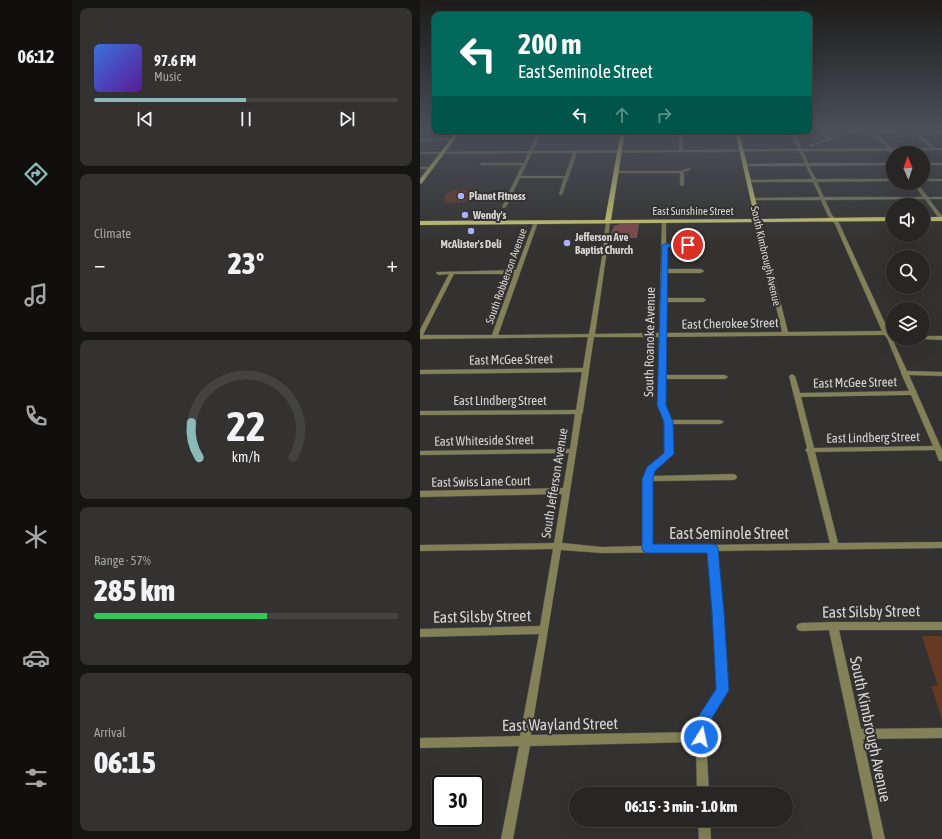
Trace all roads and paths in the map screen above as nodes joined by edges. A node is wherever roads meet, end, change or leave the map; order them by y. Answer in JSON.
{"nodes":[{"id":1,"x":431,"y":168,"type":"edge"},
{"id":2,"x":523,"y":168,"type":"edge"},
{"id":3,"x":570,"y":168,"type":"edge"},
{"id":4,"x":617,"y":168,"type":"edge"},
{"id":5,"x":746,"y":168,"type":"edge"},
{"id":6,"x":808,"y":168,"type":"edge"},
{"id":7,"x":689,"y":170,"type":"dead end"},
{"id":8,"x":616,"y":172,"type":"junction"},
{"id":9,"x":680,"y":172,"type":"junction"},
{"id":10,"x":518,"y":177,"type":"junction"},
{"id":11,"x":567,"y":177,"type":"junction"},
{"id":12,"x":886,"y":180,"type":"edge"},
{"id":13,"x":930,"y":180,"type":"edge"},
{"id":14,"x":942,"y":180,"type":"edge"},
{"id":15,"x":749,"y":181,"type":"junction"},
{"id":16,"x":814,"y":181,"type":"junction"},
{"id":17,"x":420,"y":182,"type":"edge"},
{"id":18,"x":682,"y":185,"type":"dead end"},
{"id":19,"x":920,"y":190,"type":"edge"},
{"id":20,"x":561,"y":194,"type":"dead end"},
{"id":21,"x":886,"y":198,"type":"edge"},
{"id":22,"x":926,"y":198,"type":"edge"},
{"id":23,"x":930,"y":198,"type":"edge"},
{"id":24,"x":942,"y":198,"type":"edge"},
{"id":25,"x":754,"y":199,"type":"junction"},
{"id":26,"x":822,"y":199,"type":"junction"},
{"id":27,"x":930,"y":203,"type":"edge"},
{"id":28,"x":504,"y":207,"type":"dead end"},
{"id":29,"x":930,"y":219,"type":"edge"},
{"id":30,"x":942,"y":219,"type":"edge"},
{"id":31,"x":758,"y":220,"type":"junction"},
{"id":32,"x":834,"y":220,"type":"junction"},
{"id":33,"x":886,"y":220,"type":"edge"},
{"id":34,"x":664,"y":221,"type":"junction"},
{"id":35,"x":536,"y":222,"type":"junction"},
{"id":36,"x":608,"y":222,"type":"junction"},
{"id":37,"x":420,"y":224,"type":"edge"},
{"id":38,"x":665,"y":245,"type":"junction"},
{"id":39,"x":700,"y":245,"type":"dead end"},
{"id":40,"x":664,"y":271,"type":"junction"},
{"id":41,"x":702,"y":271,"type":"dead end"},
{"id":42,"x":517,"y":272,"type":"junction"},
{"id":43,"x":439,"y":273,"type":"dead end"},
{"id":44,"x":452,"y":273,"type":"junction"},
{"id":45,"x":664,"y":300,"type":"junction"},
{"id":46,"x":703,"y":300,"type":"dead end"},
{"id":47,"x":886,"y":327,"type":"edge"},
{"id":48,"x":785,"y":333,"type":"junction"},
{"id":49,"x":664,"y":335,"type":"junction"},
{"id":50,"x":494,"y":336,"type":"junction"},
{"id":51,"x":591,"y":336,"type":"junction"},
{"id":52,"x":886,"y":336,"type":"edge"},
{"id":53,"x":420,"y":337,"type":"edge"},
{"id":54,"x":930,"y":338,"type":"edge"},
{"id":55,"x":942,"y":338,"type":"edge"},
{"id":56,"x":894,"y":346,"type":"edge"},
{"id":57,"x":586,"y":370,"type":"junction"},
{"id":58,"x":420,"y":372,"type":"edge"},
{"id":59,"x":904,"y":373,"type":"junction"},
{"id":60,"x":942,"y":374,"type":"edge"},
{"id":61,"x":792,"y":376,"type":"dead end"},
{"id":62,"x":663,"y":377,"type":"junction"},
{"id":63,"x":725,"y":377,"type":"dead end"},
{"id":64,"x":914,"y":393,"type":"junction"},
{"id":65,"x":797,"y":395,"type":"junction"},
{"id":66,"x":580,"y":412,"type":"junction"},
{"id":67,"x":420,"y":413,"type":"edge"},
{"id":68,"x":668,"y":422,"type":"junction"},
{"id":69,"x":720,"y":422,"type":"dead end"},
{"id":70,"x":937,"y":448,"type":"junction"},
{"id":71,"x":810,"y":450,"type":"junction"},
{"id":72,"x":573,"y":451,"type":"junction"},
{"id":73,"x":420,"y":453,"type":"edge"},
{"id":74,"x":942,"y":459,"type":"edge"},
{"id":75,"x":733,"y":477,"type":"dead end"},
{"id":76,"x":648,"y":479,"type":"junction"},
{"id":77,"x":567,"y":491,"type":"junction"},
{"id":78,"x":420,"y":494,"type":"edge"},
{"id":79,"x":557,"y":546,"type":"junction"},
{"id":80,"x":942,"y":546,"type":"edge"},
{"id":81,"x":835,"y":547,"type":"junction"},
{"id":82,"x":420,"y":548,"type":"edge"},
{"id":83,"x":647,"y":548,"type":"junction"},
{"id":84,"x":712,"y":548,"type":"junction"},
{"id":85,"x":833,"y":626,"type":"junction"},
{"id":86,"x":942,"y":626,"type":"edge"},
{"id":87,"x":801,"y":628,"type":"dead end"},
{"id":88,"x":544,"y":630,"type":"junction"},
{"id":89,"x":420,"y":633,"type":"edge"},
{"id":90,"x":942,"y":733,"type":"edge"},
{"id":91,"x":856,"y":734,"type":"junction"},
{"id":92,"x":701,"y":737,"type":"junction"},
{"id":93,"x":526,"y":741,"type":"junction"},
{"id":94,"x":420,"y":743,"type":"edge"},
{"id":95,"x":703,"y":787,"type":"edge"},
{"id":96,"x":704,"y":827,"type":"edge"},
{"id":97,"x":507,"y":839,"type":"edge"},
{"id":98,"x":705,"y":839,"type":"edge"},
{"id":99,"x":879,"y":839,"type":"edge"}],
"edges":[{"from":1,"to":17,"type":"main road"},
{"from":2,"to":10,"type":"street"},
{"from":3,"to":11,"type":"street"},
{"from":4,"to":8,"type":"main road","name":"South Jefferson Avenue"},
{"from":5,"to":15,"type":"main road","name":"South Kimbrough Avenue"},
{"from":6,"to":16,"type":"street"},
{"from":7,"to":9,"type":"street"},
{"from":8,"to":9,"type":"street"},
{"from":8,"to":36,"type":"main road","name":"South Jefferson Avenue"},
{"from":9,"to":18,"type":"street"},
{"from":10,"to":11,"type":"street"},
{"from":10,"to":28,"type":"street"},
{"from":11,"to":20,"type":"street"},
{"from":12,"to":16,"type":"street"},
{"from":13,"to":14,"type":"street"},
{"from":15,"to":16,"type":"street"},
{"from":15,"to":25,"type":"main road","name":"South Kimbrough Avenue"},
{"from":16,"to":26,"type":"street"},
{"from":19,"to":22,"type":"street"},
{"from":21,"to":26,"type":"street"},
{"from":23,"to":24,"type":"street"},
{"from":25,"to":26,"type":"street"},
{"from":25,"to":31,"type":"main road","name":"South Kimbrough Avenue"},
{"from":26,"to":32,"type":"street"},
{"from":27,"to":30,"type":"street"},
{"from":29,"to":30,"type":"main road"},
{"from":31,"to":32,"type":"main road","name":"East Sunshine Street"},
{"from":31,"to":34,"type":"main road","name":"East Sunshine Street"},
{"from":31,"to":48,"type":"street","name":"South Kimbrough Avenue"},
{"from":32,"to":33,"type":"main road","name":"East Sunshine Street"},
{"from":32,"to":47,"type":"street"},
{"from":34,"to":36,"type":"main road","name":"East Sunshine Street"},
{"from":34,"to":38,"type":"street","name":"South Roanoke Avenue"},
{"from":35,"to":36,"type":"main road","name":"East Sunshine Street"},
{"from":35,"to":37,"type":"main road","name":"East Sunshine Street"},
{"from":35,"to":42,"type":"street","name":"South Robberson Avenue"},
{"from":36,"to":51,"type":"street","name":"South Jefferson Avenue"},
{"from":38,"to":39,"type":"street"},
{"from":38,"to":40,"type":"street","name":"South Roanoke Avenue"},
{"from":40,"to":41,"type":"street"},
{"from":40,"to":45,"type":"street","name":"South Roanoke Avenue"},
{"from":42,"to":44,"type":"street"},
{"from":42,"to":50,"type":"street","name":"South Robberson Avenue"},
{"from":43,"to":44,"type":"street"},
{"from":44,"to":53,"type":"street"},
{"from":45,"to":46,"type":"street"},
{"from":45,"to":49,"type":"street","name":"South Roanoke Avenue"},
{"from":48,"to":49,"type":"street","name":"East Cherokee Street"},
{"from":48,"to":52,"type":"street","name":"East Cherokee Street"},
{"from":49,"to":51,"type":"street","name":"East Cherokee Street"},
{"from":49,"to":62,"type":"street","name":"South Roanoke Avenue"},
{"from":50,"to":51,"type":"street","name":"East Cherokee Street"},
{"from":50,"to":53,"type":"street","name":"East Cherokee Street"},
{"from":51,"to":57,"type":"street","name":"South Jefferson Avenue"},
{"from":54,"to":55,"type":"street"},
{"from":56,"to":59,"type":"street"},
{"from":57,"to":58,"type":"street","name":"East McGee Street"},
{"from":57,"to":66,"type":"street","name":"South Jefferson Avenue"},
{"from":59,"to":60,"type":"street"},
{"from":59,"to":64,"type":"street"},
{"from":61,"to":65,"type":"street"},
{"from":62,"to":63,"type":"street"},
{"from":62,"to":68,"type":"street","name":"South Roanoke Avenue"},
{"from":64,"to":65,"type":"street","name":"East McGee Street"},
{"from":64,"to":70,"type":"street"},
{"from":65,"to":71,"type":"street"},
{"from":66,"to":67,"type":"street","name":"East Lindberg Street"},
{"from":66,"to":72,"type":"street","name":"South Jefferson Avenue"},
{"from":68,"to":69,"type":"street"},
{"from":68,"to":76,"type":"street","name":"South Roanoke Avenue"},
{"from":70,"to":71,"type":"street","name":"East Lindberg Street"},
{"from":70,"to":74,"type":"street"},
{"from":71,"to":81,"type":"street"},
{"from":72,"to":73,"type":"street","name":"East Whiteside Street"},
{"from":72,"to":77,"type":"street","name":"South Jefferson Avenue"},
{"from":75,"to":76,"type":"street"},
{"from":76,"to":83,"type":"street"},
{"from":77,"to":78,"type":"street","name":"East Swiss Lane Court"},
{"from":77,"to":79,"type":"street","name":"South Jefferson Avenue"},
{"from":79,"to":82,"type":"street","name":"East Seminole Street"},
{"from":79,"to":83,"type":"street","name":"East Seminole Street"},
{"from":79,"to":88,"type":"street","name":"South Jefferson Avenue"},
{"from":80,"to":81,"type":"street","name":"East Seminole Street"},
{"from":81,"to":84,"type":"street","name":"East Seminole Street"},
{"from":83,"to":84,"type":"street","name":"East Seminole Street"},
{"from":84,"to":92,"type":"street"},
{"from":85,"to":86,"type":"street","name":"East Silsby Street"},
{"from":85,"to":87,"type":"street","name":"East Silsby Street"},
{"from":85,"to":91,"type":"street","name":"South Kimbrough Avenue"},
{"from":88,"to":89,"type":"street","name":"East Silsby Street"},
{"from":88,"to":93,"type":"street","name":"South Jefferson Avenue"},
{"from":90,"to":91,"type":"street"},
{"from":91,"to":99,"type":"street","name":"South Kimbrough Avenue"},
{"from":92,"to":93,"type":"street","name":"East Wayland Street"},
{"from":92,"to":95,"type":"street"},
{"from":93,"to":94,"type":"street","name":"East Wayland Street"},
{"from":93,"to":97,"type":"street","name":"South Jefferson Avenue"},
{"from":96,"to":98,"type":"street"}]}
